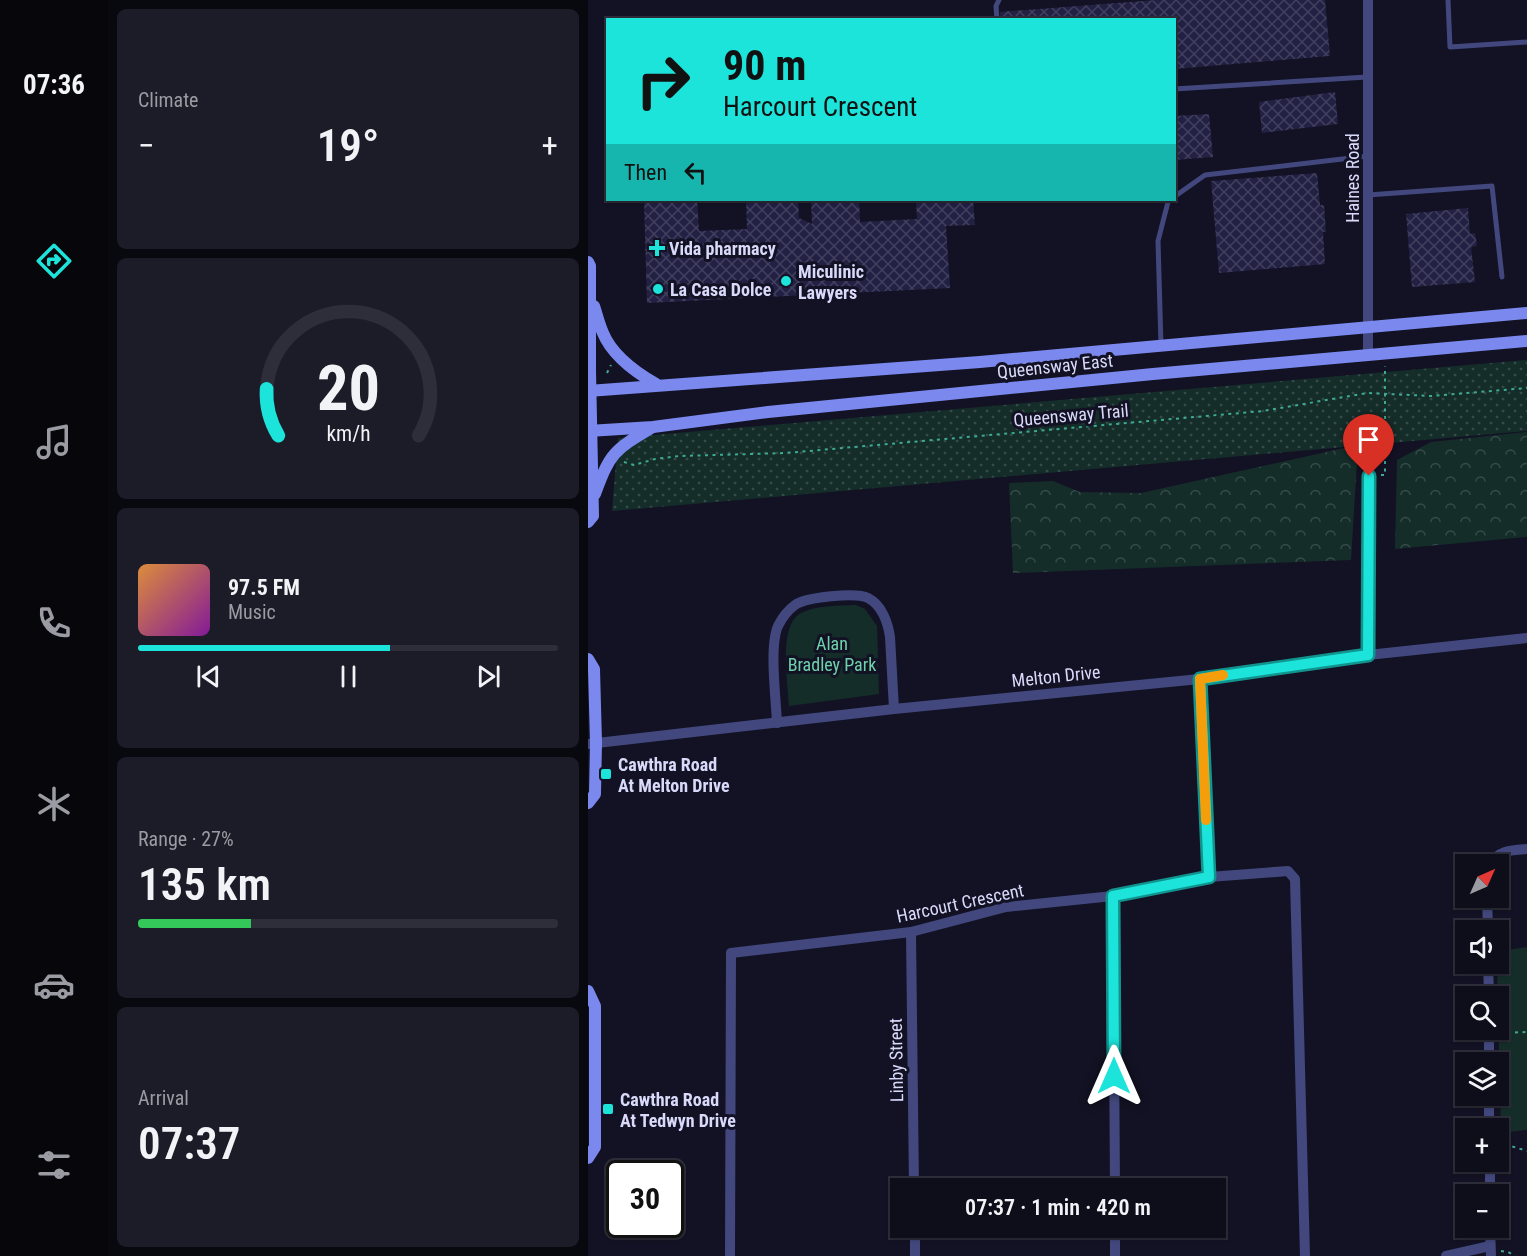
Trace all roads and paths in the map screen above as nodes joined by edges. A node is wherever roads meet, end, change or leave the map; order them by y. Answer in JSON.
{"nodes":[{"id":1,"x":999,"y":0,"type":"edge"},
{"id":2,"x":1368,"y":0,"type":"edge"},
{"id":3,"x":1448,"y":0,"type":"edge"},
{"id":4,"x":997,"y":18,"type":"edge"},
{"id":5,"x":1527,"y":42,"type":"edge"},
{"id":6,"x":1368,"y":77,"type":"junction"},
{"id":7,"x":1176,"y":90,"type":"edge"},
{"id":8,"x":1368,"y":156,"type":"junction"},
{"id":9,"x":1368,"y":195,"type":"junction"},
{"id":10,"x":1176,"y":196,"type":"edge"},
{"id":11,"x":1169,"y":201,"type":"edge"},
{"id":12,"x":588,"y":262,"type":"edge"},
{"id":13,"x":1502,"y":277,"type":"dead end"},
{"id":14,"x":589,"y":299,"type":"edge"},
{"id":15,"x":1527,"y":313,"type":"edge"},
{"id":16,"x":1368,"y":327,"type":"junction"},
{"id":17,"x":1527,"y":341,"type":"edge"},
{"id":18,"x":1161,"y":346,"type":"junction"},
{"id":19,"x":1368,"y":356,"type":"junction"},
{"id":20,"x":1385,"y":363,"type":"dead end"},
{"id":21,"x":603,"y":369,"type":"dead end"},
{"id":22,"x":608,"y":369,"type":"dead end"},
{"id":23,"x":656,"y":384,"type":"junction"},
{"id":24,"x":1527,"y":388,"type":"edge"},
{"id":25,"x":589,"y":391,"type":"edge"},
{"id":26,"x":1385,"y":393,"type":"junction"},
{"id":27,"x":652,"y":427,"type":"junction"},
{"id":28,"x":590,"y":431,"type":"edge"},
{"id":29,"x":620,"y":458,"type":"dead end"},
{"id":30,"x":1369,"y":476,"type":"joint"},
{"id":31,"x":593,"y":501,"type":"junction"},
{"id":32,"x":588,"y":522,"type":"edge"},
{"id":33,"x":1527,"y":638,"type":"edge"},
{"id":34,"x":1368,"y":655,"type":"junction"},
{"id":35,"x":588,"y":659,"type":"edge"},
{"id":36,"x":1200,"y":679,"type":"junction"},
{"id":37,"x":894,"y":709,"type":"junction"},
{"id":38,"x":777,"y":723,"type":"junction"},
{"id":39,"x":592,"y":743,"type":"edge"},
{"id":40,"x":588,"y":803,"type":"edge"},
{"id":41,"x":1527,"y":849,"type":"edge"},
{"id":42,"x":1502,"y":854,"type":"edge"},
{"id":43,"x":1209,"y":877,"type":"junction"},
{"id":44,"x":1113,"y":896,"type":"junction"},
{"id":45,"x":911,"y":932,"type":"junction"},
{"id":46,"x":588,"y":991,"type":"edge"},
{"id":47,"x":1509,"y":1032,"type":"edge"},
{"id":48,"x":1527,"y":1032,"type":"edge"},
{"id":49,"x":1509,"y":1145,"type":"edge"},
{"id":50,"x":1527,"y":1151,"type":"edge"},
{"id":51,"x":588,"y":1158,"type":"edge"},
{"id":52,"x":914,"y":1178,"type":"edge"},
{"id":53,"x":1114,"y":1178,"type":"edge"},
{"id":54,"x":915,"y":1238,"type":"edge"},
{"id":55,"x":1115,"y":1238,"type":"edge"},
{"id":56,"x":1491,"y":1251,"type":"edge"},
{"id":57,"x":730,"y":1256,"type":"edge"},
{"id":58,"x":915,"y":1256,"type":"edge"},
{"id":59,"x":1115,"y":1256,"type":"edge"},
{"id":60,"x":1305,"y":1256,"type":"edge"},
{"id":61,"x":1446,"y":1256,"type":"edge"}],
"edges":[{"from":1,"to":4,"type":"lane"},
{"from":2,"to":6,"type":"street","name":"Haines Road"},
{"from":3,"to":5,"type":"lane"},
{"from":6,"to":7,"type":"lane"},
{"from":6,"to":8,"type":"street","name":"Haines Road"},
{"from":8,"to":9,"type":"street","name":"Haines Road"},
{"from":8,"to":10,"type":"lane"},
{"from":9,"to":13,"type":"lane"},
{"from":9,"to":16,"type":"street","name":"Haines Road"},
{"from":11,"to":18,"type":"lane"},
{"from":12,"to":14,"type":"main road"},
{"from":14,"to":23,"type":"main road"},
{"from":14,"to":25,"type":"main road"},
{"from":15,"to":16,"type":"main road","name":"Queensway East"},
{"from":16,"to":18,"type":"main road","name":"Queensway East"},
{"from":16,"to":19,"type":"street","name":"Haines Road"},
{"from":17,"to":19,"type":"main road","name":"Queensway East"},
{"from":18,"to":23,"type":"main road","name":"Queensway East"},
{"from":19,"to":27,"type":"main road","name":"Queensway East"},
{"from":20,"to":26,"type":"path"},
{"from":21,"to":22,"type":"path"},
{"from":23,"to":25,"type":"main road","name":"Queensway East"},
{"from":24,"to":26,"type":"path","name":"Queensway Trail"},
{"from":25,"to":28,"type":"main road"},
{"from":26,"to":29,"type":"path","name":"Queensway Trail"},
{"from":26,"to":30,"type":"path"},
{"from":27,"to":28,"type":"main road","name":"Queensway East"},
{"from":27,"to":31,"type":"main road"},
{"from":28,"to":31,"type":"main road"},
{"from":30,"to":34,"type":"street"},
{"from":31,"to":32,"type":"main road"},
{"from":33,"to":34,"type":"street","name":"Melton Drive"},
{"from":34,"to":36,"type":"street","name":"Melton Drive"},
{"from":35,"to":39,"type":"main road"},
{"from":36,"to":37,"type":"street","name":"Melton Drive"},
{"from":36,"to":43,"type":"street"},
{"from":37,"to":38,"type":"street","name":"Melton Drive"},
{"from":37,"to":38,"type":"street"},
{"from":38,"to":39,"type":"street","name":"Melton Drive"},
{"from":39,"to":40,"type":"main road"},
{"from":41,"to":42,"type":"street"},
{"from":43,"to":44,"type":"street","name":"Harcourt Crescent"},
{"from":43,"to":60,"type":"street","name":"Harcourt Crescent"},
{"from":44,"to":45,"type":"street","name":"Harcourt Crescent"},
{"from":44,"to":53,"type":"street"},
{"from":45,"to":52,"type":"street","name":"Linby Street"},
{"from":45,"to":57,"type":"street","name":"Harcourt Crescent"},
{"from":46,"to":51,"type":"main road"},
{"from":47,"to":48,"type":"path"},
{"from":49,"to":50,"type":"path"},
{"from":54,"to":58,"type":"street"},
{"from":55,"to":59,"type":"street"},
{"from":56,"to":61,"type":"street"}]}
